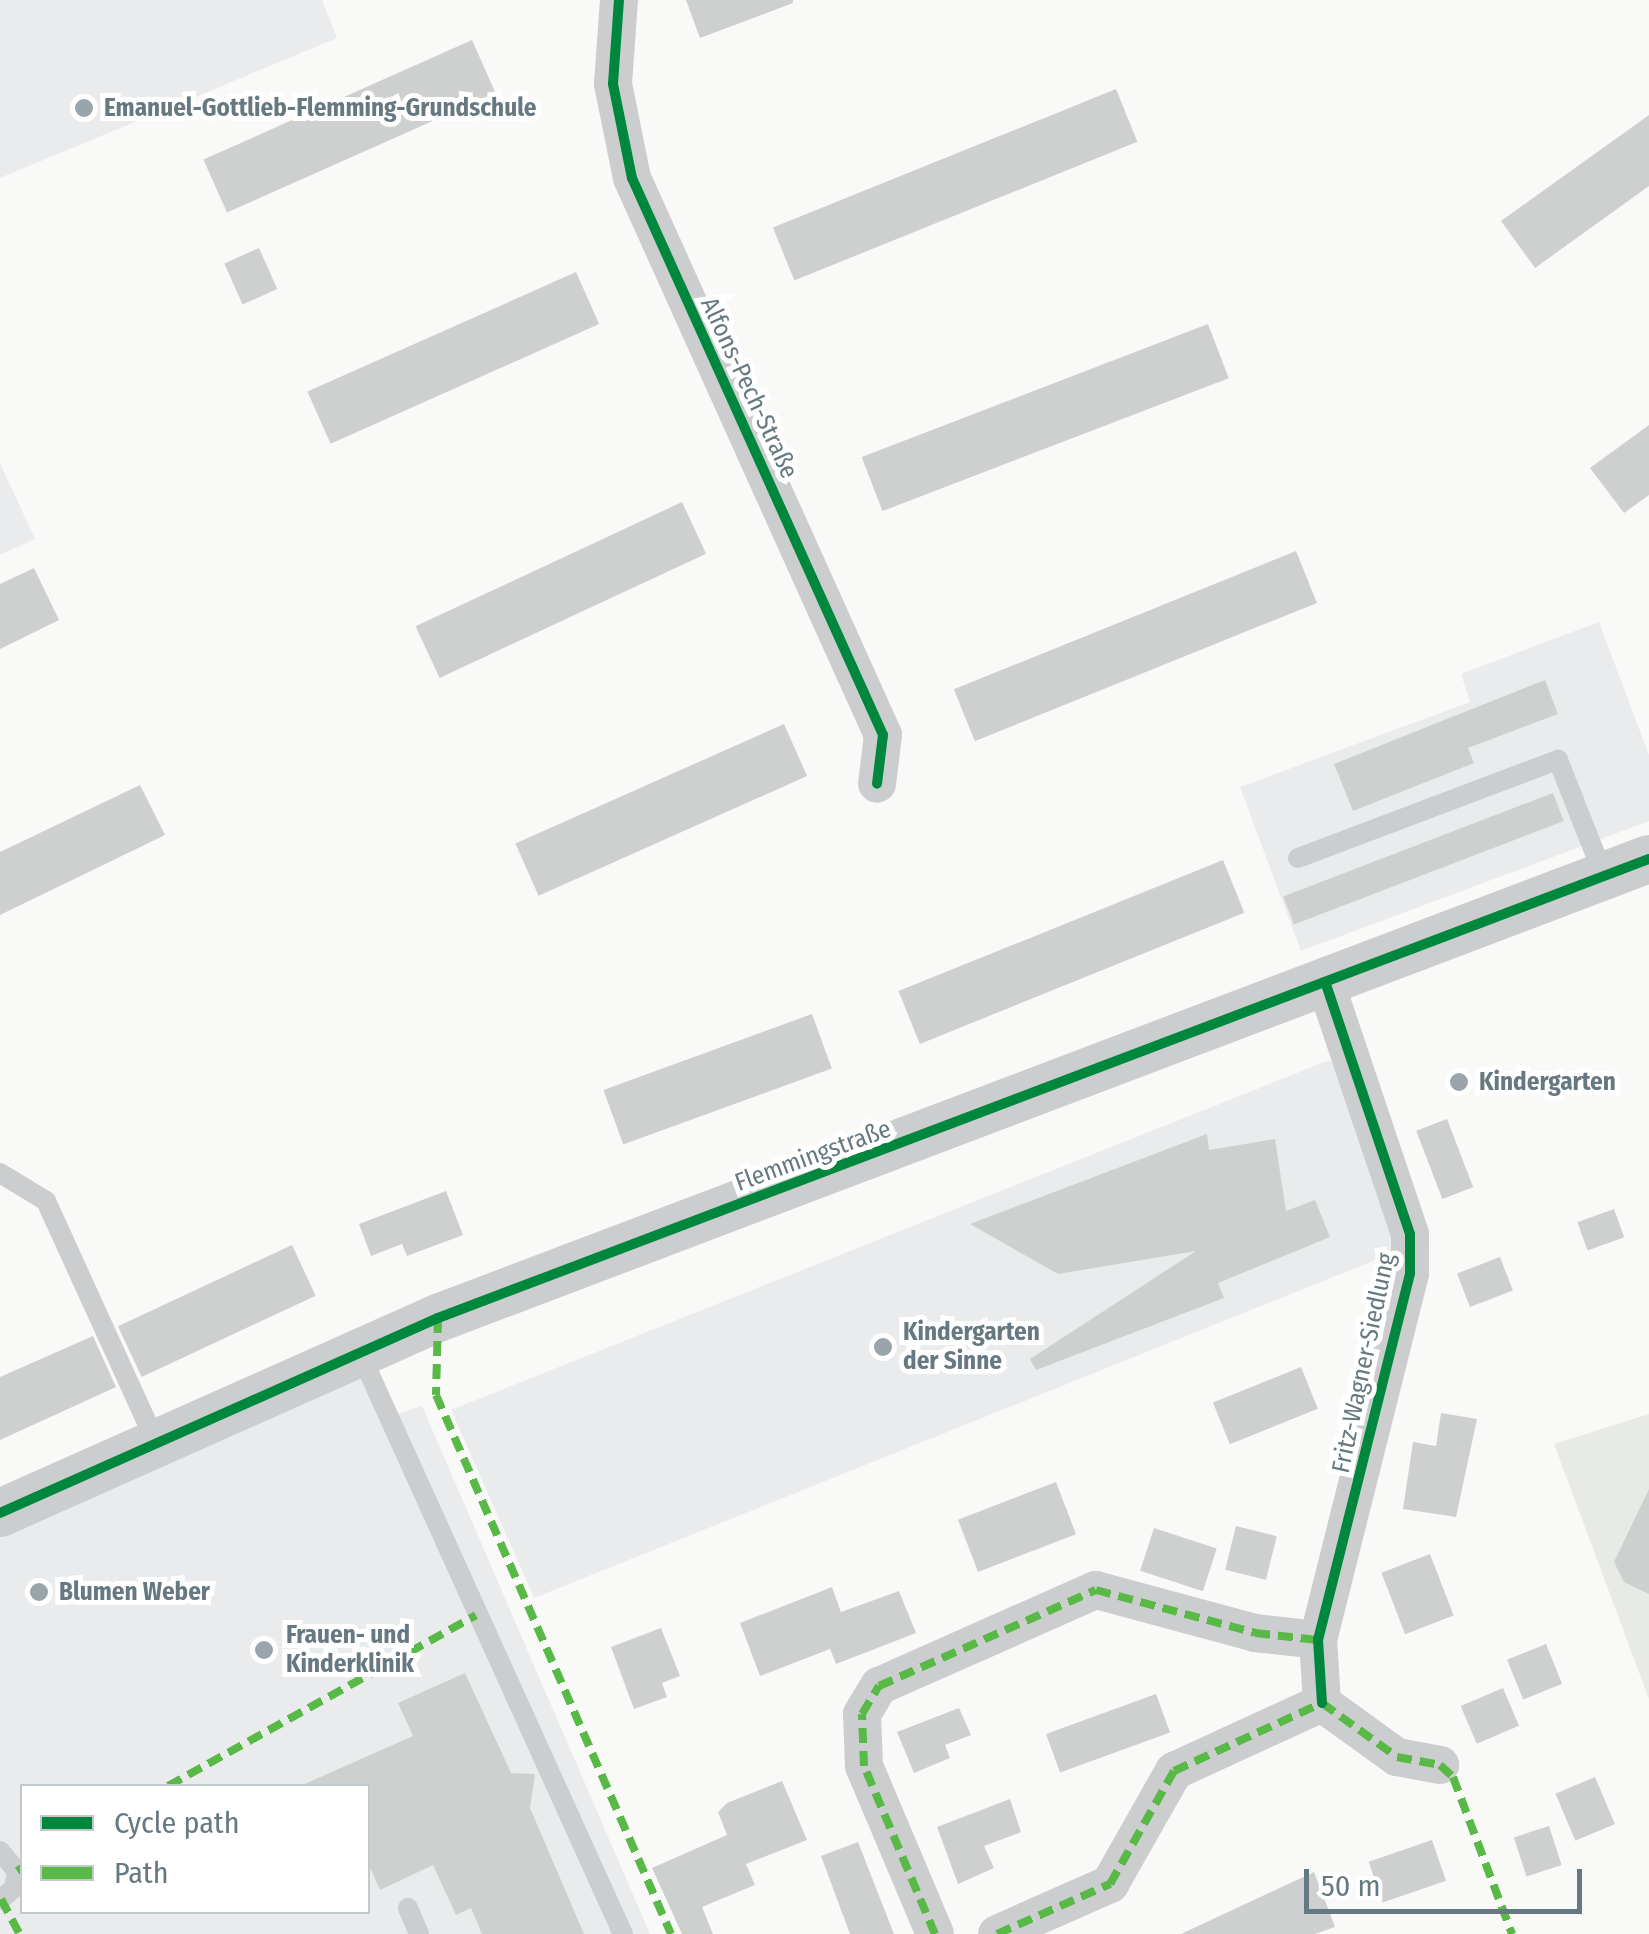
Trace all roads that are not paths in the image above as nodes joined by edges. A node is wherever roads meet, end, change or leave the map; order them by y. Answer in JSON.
{"nodes":[{"id":1,"x":620,"y":0,"type":"edge"},
{"id":2,"x":877,"y":784,"type":"dead end"},
{"id":3,"x":1298,"y":858,"type":"dead end"},
{"id":4,"x":1649,"y":859,"type":"edge"},
{"id":5,"x":1604,"y":876,"type":"junction"},
{"id":6,"x":1325,"y":982,"type":"junction"},
{"id":7,"x":0,"y":1172,"type":"edge"},
{"id":8,"x":359,"y":1352,"type":"junction"},
{"id":9,"x":156,"y":1442,"type":"junction"},
{"id":10,"x":0,"y":1513,"type":"edge"},
{"id":11,"x":1318,"y":1640,"type":"junction"},
{"id":12,"x":1322,"y":1702,"type":"junction"},
{"id":13,"x":1440,"y":1765,"type":"dead end"},
{"id":14,"x":0,"y":1851,"type":"edge"},
{"id":15,"x":0,"y":1900,"type":"edge"},
{"id":16,"x":408,"y":1908,"type":"dead end"},
{"id":17,"x":419,"y":1934,"type":"edge"},
{"id":18,"x":623,"y":1934,"type":"edge"},
{"id":19,"x":935,"y":1934,"type":"edge"},
{"id":20,"x":997,"y":1934,"type":"edge"}],
"edges":[{"from":1,"to":2,"type":"street","name":"Alfons-Pech-Straße"},
{"from":3,"to":5,"type":"lane"},
{"from":4,"to":5,"type":"street","name":"Flemmingstraße"},
{"from":5,"to":6,"type":"street","name":"Flemmingstraße"},
{"from":6,"to":8,"type":"street","name":"Flemmingstraße"},
{"from":6,"to":11,"type":"street","name":"Fritz-Wagner-Siedlung"},
{"from":7,"to":9,"type":"lane"},
{"from":8,"to":9,"type":"street","name":"Flemmingstraße"},
{"from":8,"to":18,"type":"lane"},
{"from":9,"to":10,"type":"street","name":"Flemmingstraße"},
{"from":11,"to":12,"type":"street","name":"Fritz-Wagner-Siedlung"},
{"from":11,"to":19,"type":"street"},
{"from":12,"to":13,"type":"street"},
{"from":12,"to":20,"type":"street"},
{"from":14,"to":15,"type":"lane"},
{"from":16,"to":17,"type":"lane"}]}
